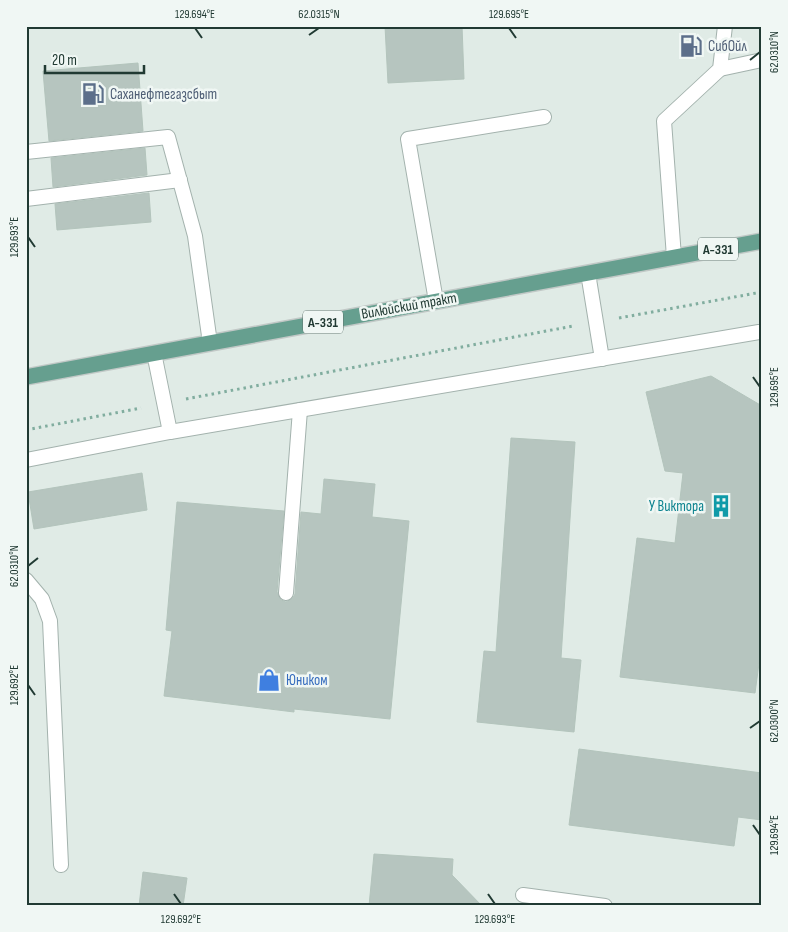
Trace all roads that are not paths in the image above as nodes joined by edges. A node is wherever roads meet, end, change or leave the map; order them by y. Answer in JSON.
{"nodes":[{"id":1,"x":725,"y":26,"type":"edge"},
{"id":2,"x":762,"y":60,"type":"edge"},
{"id":3,"x":720,"y":69,"type":"junction"},
{"id":4,"x":544,"y":117,"type":"dead end"},
{"id":5,"x":26,"y":152,"type":"edge"},
{"id":6,"x":180,"y":180,"type":"junction"},
{"id":7,"x":26,"y":199,"type":"edge"},
{"id":8,"x":762,"y":241,"type":"edge"},
{"id":9,"x":674,"y":257,"type":"junction"},
{"id":10,"x":588,"y":273,"type":"junction"},
{"id":11,"x":436,"y":301,"type":"junction"},
{"id":12,"x":759,"y":332,"type":"dead end"},
{"id":13,"x":210,"y":343,"type":"junction"},
{"id":14,"x":154,"y":353,"type":"junction"},
{"id":15,"x":602,"y":359,"type":"junction"},
{"id":16,"x":26,"y":377,"type":"edge"},
{"id":17,"x":300,"y":410,"type":"junction"},
{"id":18,"x":170,"y":432,"type":"junction"},
{"id":19,"x":26,"y":460,"type":"edge"},
{"id":20,"x":26,"y":580,"type":"edge"},
{"id":21,"x":286,"y":593,"type":"dead end"},
{"id":22,"x":61,"y":865,"type":"dead end"},
{"id":23,"x":523,"y":895,"type":"dead end"},
{"id":24,"x":604,"y":906,"type":"edge"}],
"edges":[{"from":1,"to":3,"type":"lane"},
{"from":2,"to":3,"type":"lane"},
{"from":3,"to":9,"type":"lane"},
{"from":4,"to":11,"type":"lane"},
{"from":5,"to":6,"type":"lane"},
{"from":6,"to":7,"type":"lane"},
{"from":6,"to":13,"type":"lane"},
{"from":8,"to":9,"type":"main road","name":"Вилюйский тракт","number":"А-331"},
{"from":9,"to":10,"type":"main road","name":"Вилюйский тракт","number":"А-331"},
{"from":10,"to":11,"type":"main road","name":"Вилюйский тракт","number":"А-331"},
{"from":10,"to":15,"type":"lane"},
{"from":11,"to":13,"type":"main road","name":"Вилюйский тракт","number":"А-331"},
{"from":12,"to":15,"type":"lane"},
{"from":13,"to":14,"type":"main road","name":"Вилюйский тракт","number":"А-331"},
{"from":14,"to":16,"type":"main road","name":"Вилюйский тракт","number":"А-331"},
{"from":14,"to":18,"type":"lane"},
{"from":15,"to":17,"type":"lane"},
{"from":17,"to":18,"type":"lane"},
{"from":17,"to":21,"type":"lane"},
{"from":18,"to":19,"type":"lane"},
{"from":20,"to":22,"type":"lane"},
{"from":23,"to":24,"type":"lane"}]}
